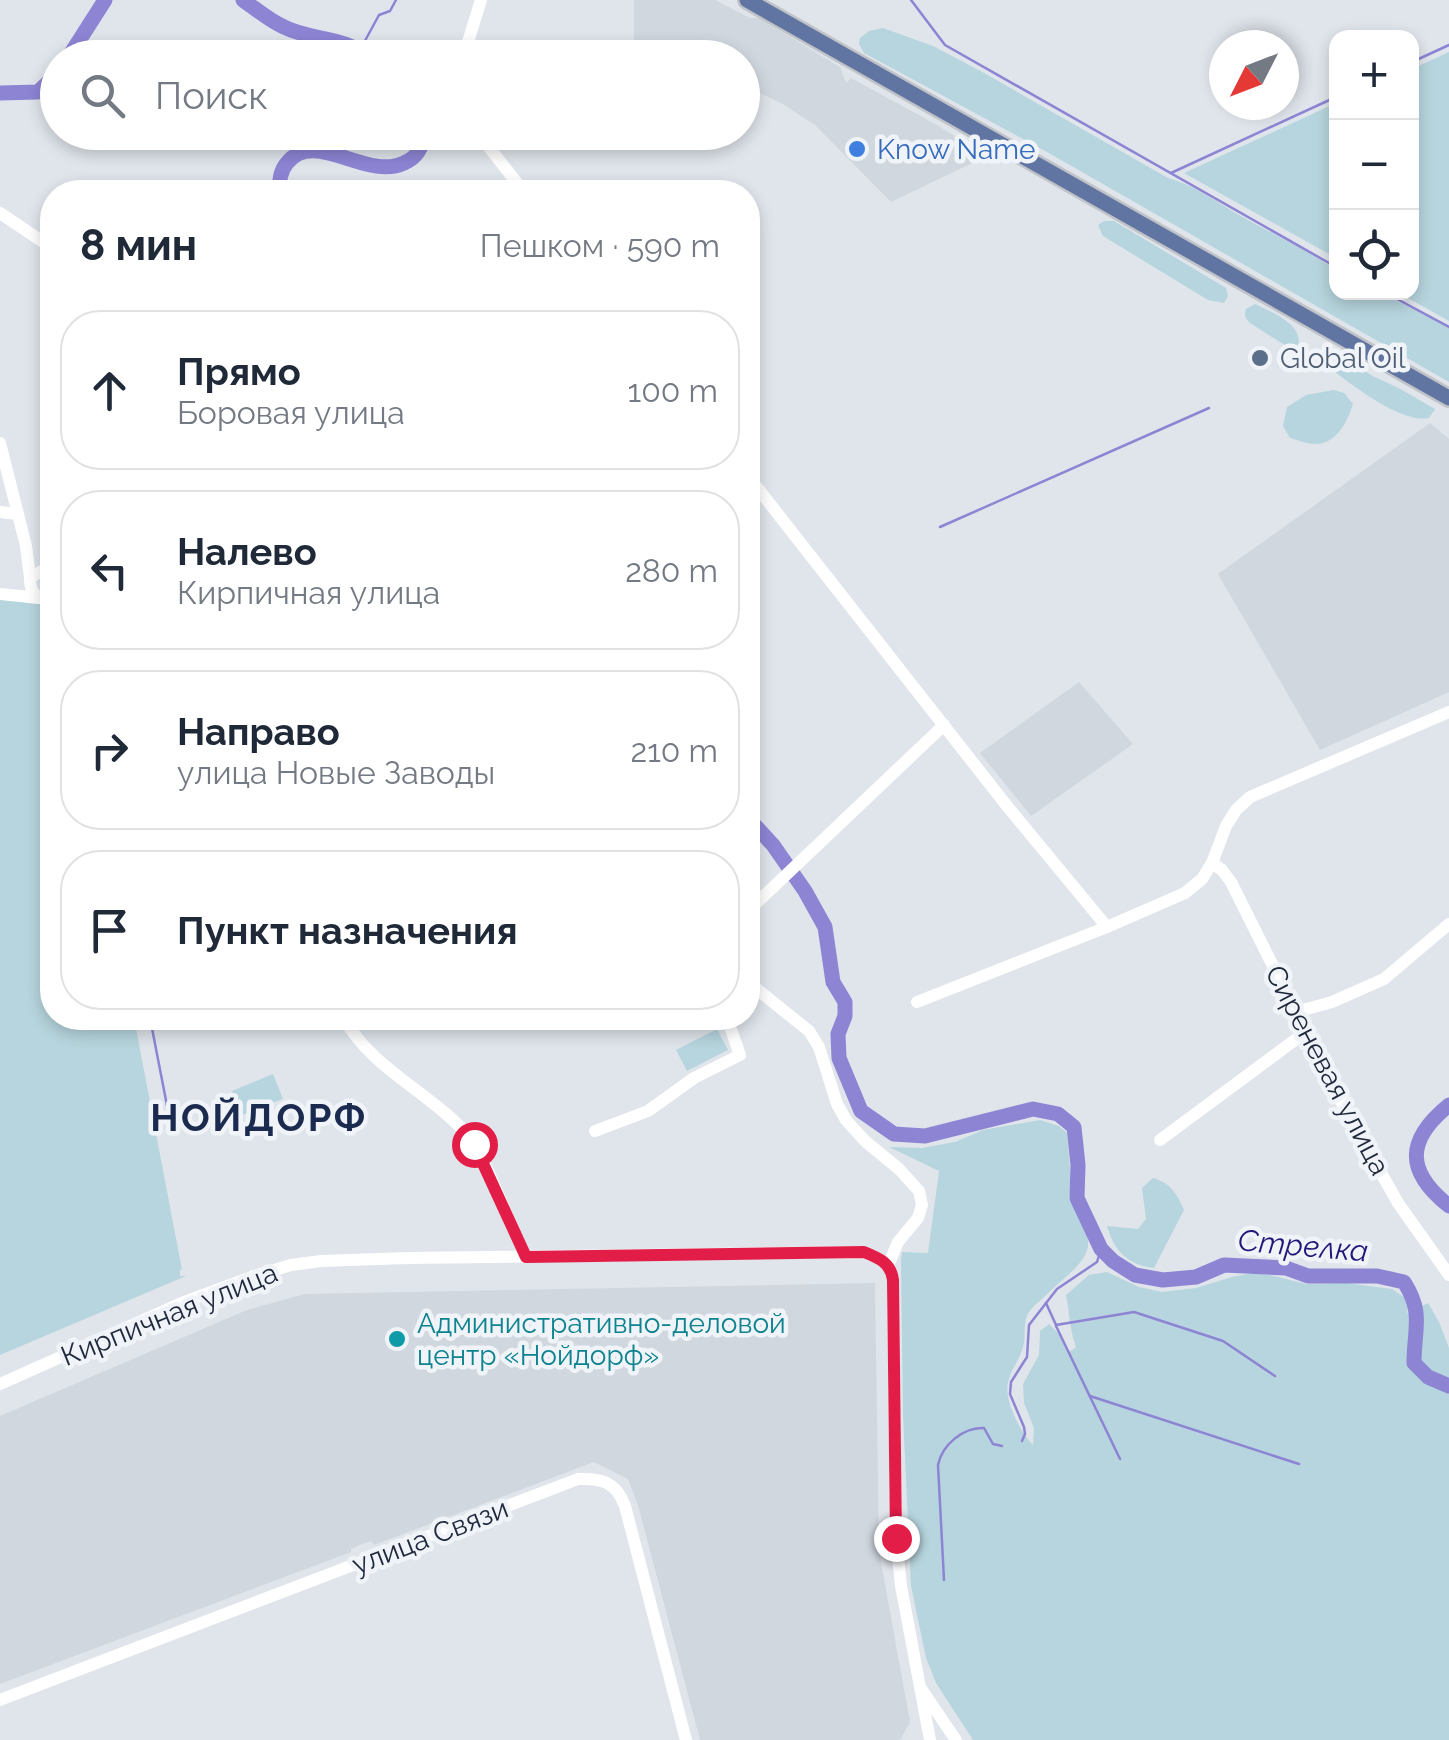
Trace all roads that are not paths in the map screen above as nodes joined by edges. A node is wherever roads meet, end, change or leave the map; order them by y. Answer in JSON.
{"nodes":[{"id":1,"x":481,"y":0,"type":"edge"},
{"id":2,"x":748,"y":0,"type":"edge"},
{"id":3,"x":469,"y":40,"type":"edge"},
{"id":4,"x":491,"y":150,"type":"edge"},
{"id":5,"x":515,"y":180,"type":"edge"},
{"id":6,"x":0,"y":213,"type":"edge"},
{"id":7,"x":40,"y":240,"type":"edge"},
{"id":8,"x":1449,"y":398,"type":"edge"},
{"id":9,"x":0,"y":443,"type":"edge"},
{"id":10,"x":760,"y":491,"type":"edge"},
{"id":11,"x":0,"y":512,"type":"edge"},
{"id":12,"x":17,"y":514,"type":"junction"},
{"id":13,"x":26,"y":546,"type":"junction"},
{"id":14,"x":40,"y":564,"type":"edge"},
{"id":15,"x":36,"y":590,"type":"edge"},
{"id":16,"x":0,"y":594,"type":"edge"},
{"id":17,"x":1449,"y":712,"type":"edge"},
{"id":18,"x":944,"y":724,"type":"junction"},
{"id":19,"x":1212,"y":863,"type":"junction"},
{"id":20,"x":760,"y":900,"type":"edge"},
{"id":21,"x":1449,"y":924,"type":"edge"},
{"id":22,"x":1107,"y":927,"type":"junction"},
{"id":23,"x":760,"y":992,"type":"edge"},
{"id":24,"x":917,"y":1002,"type":"dead end"},
{"id":25,"x":1296,"y":1012,"type":"junction"},
{"id":26,"x":351,"y":1030,"type":"edge"},
{"id":27,"x":731,"y":1030,"type":"edge"},
{"id":28,"x":1303,"y":1034,"type":"junction"},
{"id":29,"x":595,"y":1131,"type":"dead end"},
{"id":30,"x":1160,"y":1140,"type":"dead end"},
{"id":31,"x":526,"y":1257,"type":"junction"},
{"id":32,"x":885,"y":1263,"type":"junction"},
{"id":33,"x":1449,"y":1275,"type":"edge"},
{"id":34,"x":0,"y":1384,"type":"edge"},
{"id":35,"x":918,"y":1685,"type":"junction"},
{"id":36,"x":0,"y":1700,"type":"edge"},
{"id":37,"x":686,"y":1740,"type":"edge"},
{"id":38,"x":930,"y":1740,"type":"edge"},
{"id":39,"x":956,"y":1740,"type":"edge"}],
"edges":[{"from":1,"to":3,"type":"street"},
{"from":2,"to":8,"type":"main road"},
{"from":4,"to":5,"type":"street"},
{"from":6,"to":7,"type":"street"},
{"from":9,"to":12,"type":"street"},
{"from":10,"to":18,"type":"street"},
{"from":11,"to":12,"type":"street"},
{"from":12,"to":13,"type":"street"},
{"from":13,"to":14,"type":"street"},
{"from":13,"to":15,"type":"street"},
{"from":15,"to":16,"type":"street"},
{"from":17,"to":19,"type":"street"},
{"from":18,"to":20,"type":"street"},
{"from":18,"to":22,"type":"street"},
{"from":19,"to":22,"type":"street"},
{"from":19,"to":25,"type":"street","name":"Сиреневая улица"},
{"from":21,"to":25,"type":"street"},
{"from":22,"to":24,"type":"street"},
{"from":23,"to":32,"type":"street"},
{"from":25,"to":28,"type":"street","name":"Сиреневая улица"},
{"from":26,"to":31,"type":"street"},
{"from":27,"to":29,"type":"street"},
{"from":28,"to":30,"type":"street"},
{"from":28,"to":33,"type":"street","name":"Сиреневая улица"},
{"from":31,"to":32,"type":"street","name":"Кирпичная улица"},
{"from":31,"to":34,"type":"street","name":"Кирпичная улица"},
{"from":32,"to":35,"type":"street"},
{"from":35,"to":38,"type":"street"},
{"from":35,"to":39,"type":"street"},
{"from":36,"to":37,"type":"street","name":"улица Связи"}]}
